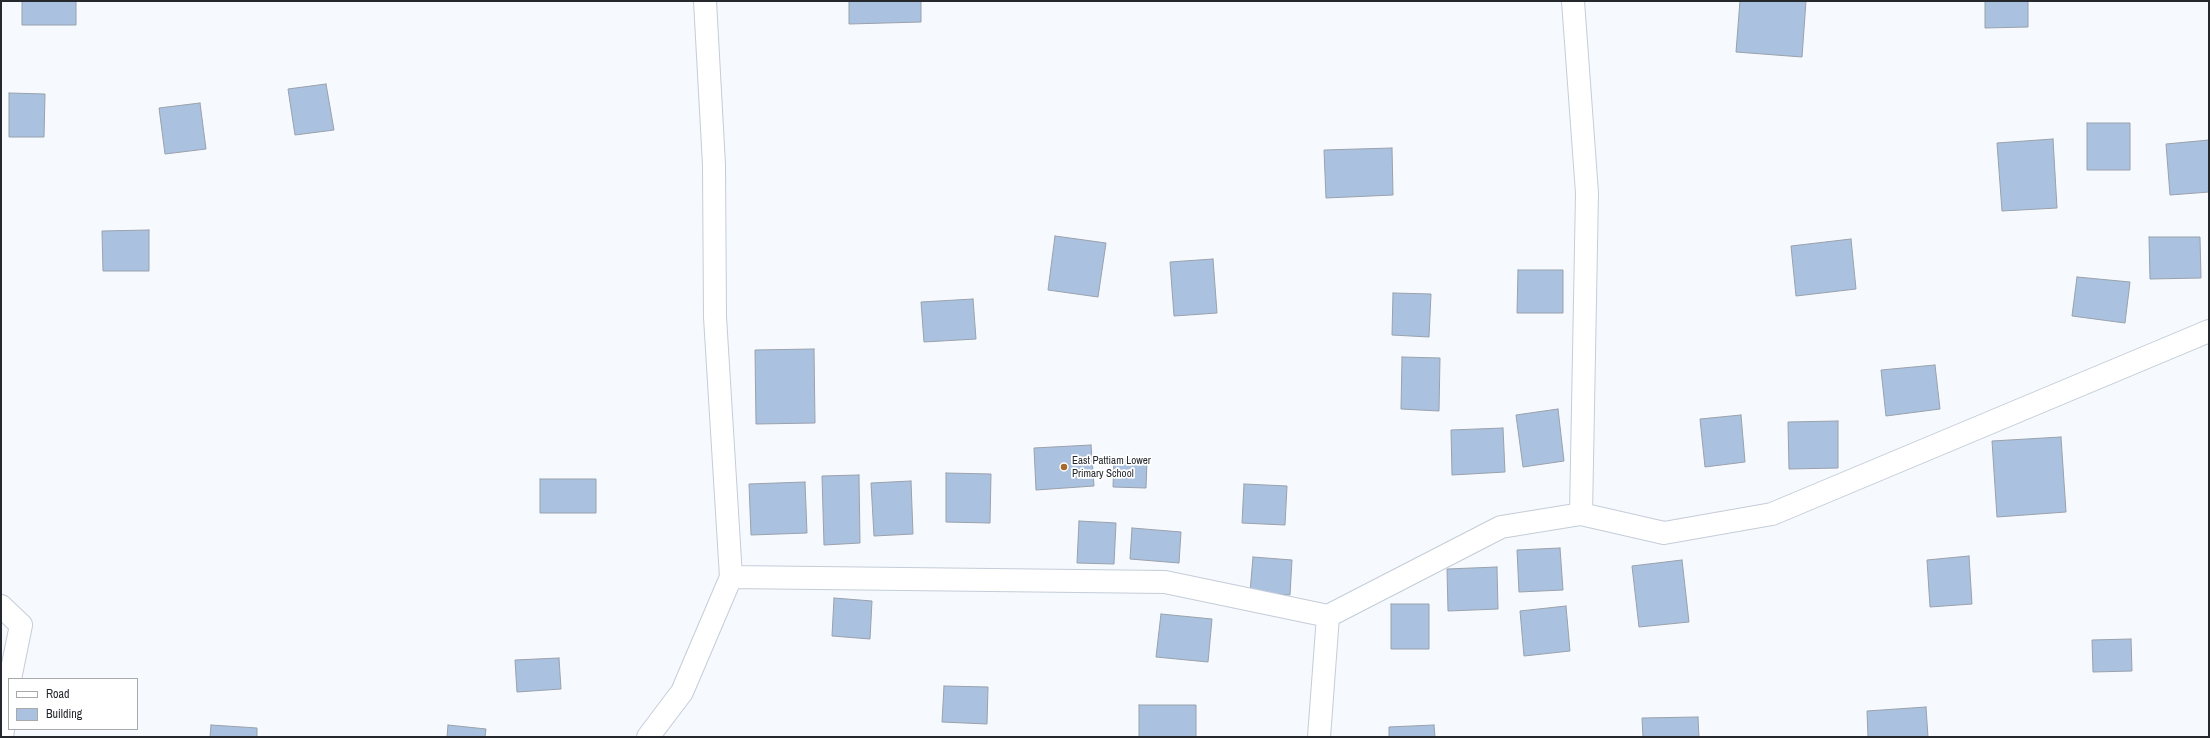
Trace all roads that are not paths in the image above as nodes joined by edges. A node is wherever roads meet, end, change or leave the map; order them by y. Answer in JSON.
{"nodes":[{"id":1,"x":705,"y":1,"type":"edge"},
{"id":2,"x":1573,"y":1,"type":"edge"},
{"id":3,"x":2209,"y":331,"type":"edge"},
{"id":4,"x":1581,"y":514,"type":"junction"},
{"id":5,"x":731,"y":577,"type":"junction"},
{"id":6,"x":1,"y":606,"type":"edge"},
{"id":7,"x":1328,"y":616,"type":"junction"},
{"id":8,"x":10,"y":678,"type":"edge"},
{"id":9,"x":8,"y":694,"type":"edge"},
{"id":10,"x":2,"y":737,"type":"edge"},
{"id":11,"x":648,"y":737,"type":"edge"},
{"id":12,"x":1319,"y":737,"type":"edge"}],
"edges":[{"from":1,"to":5,"type":"street"},
{"from":2,"to":4,"type":"street"},
{"from":3,"to":4,"type":"street"},
{"from":4,"to":7,"type":"street"},
{"from":5,"to":7,"type":"street"},
{"from":5,"to":11,"type":"street"},
{"from":6,"to":8,"type":"street"},
{"from":7,"to":12,"type":"street"},
{"from":9,"to":10,"type":"street"}]}
